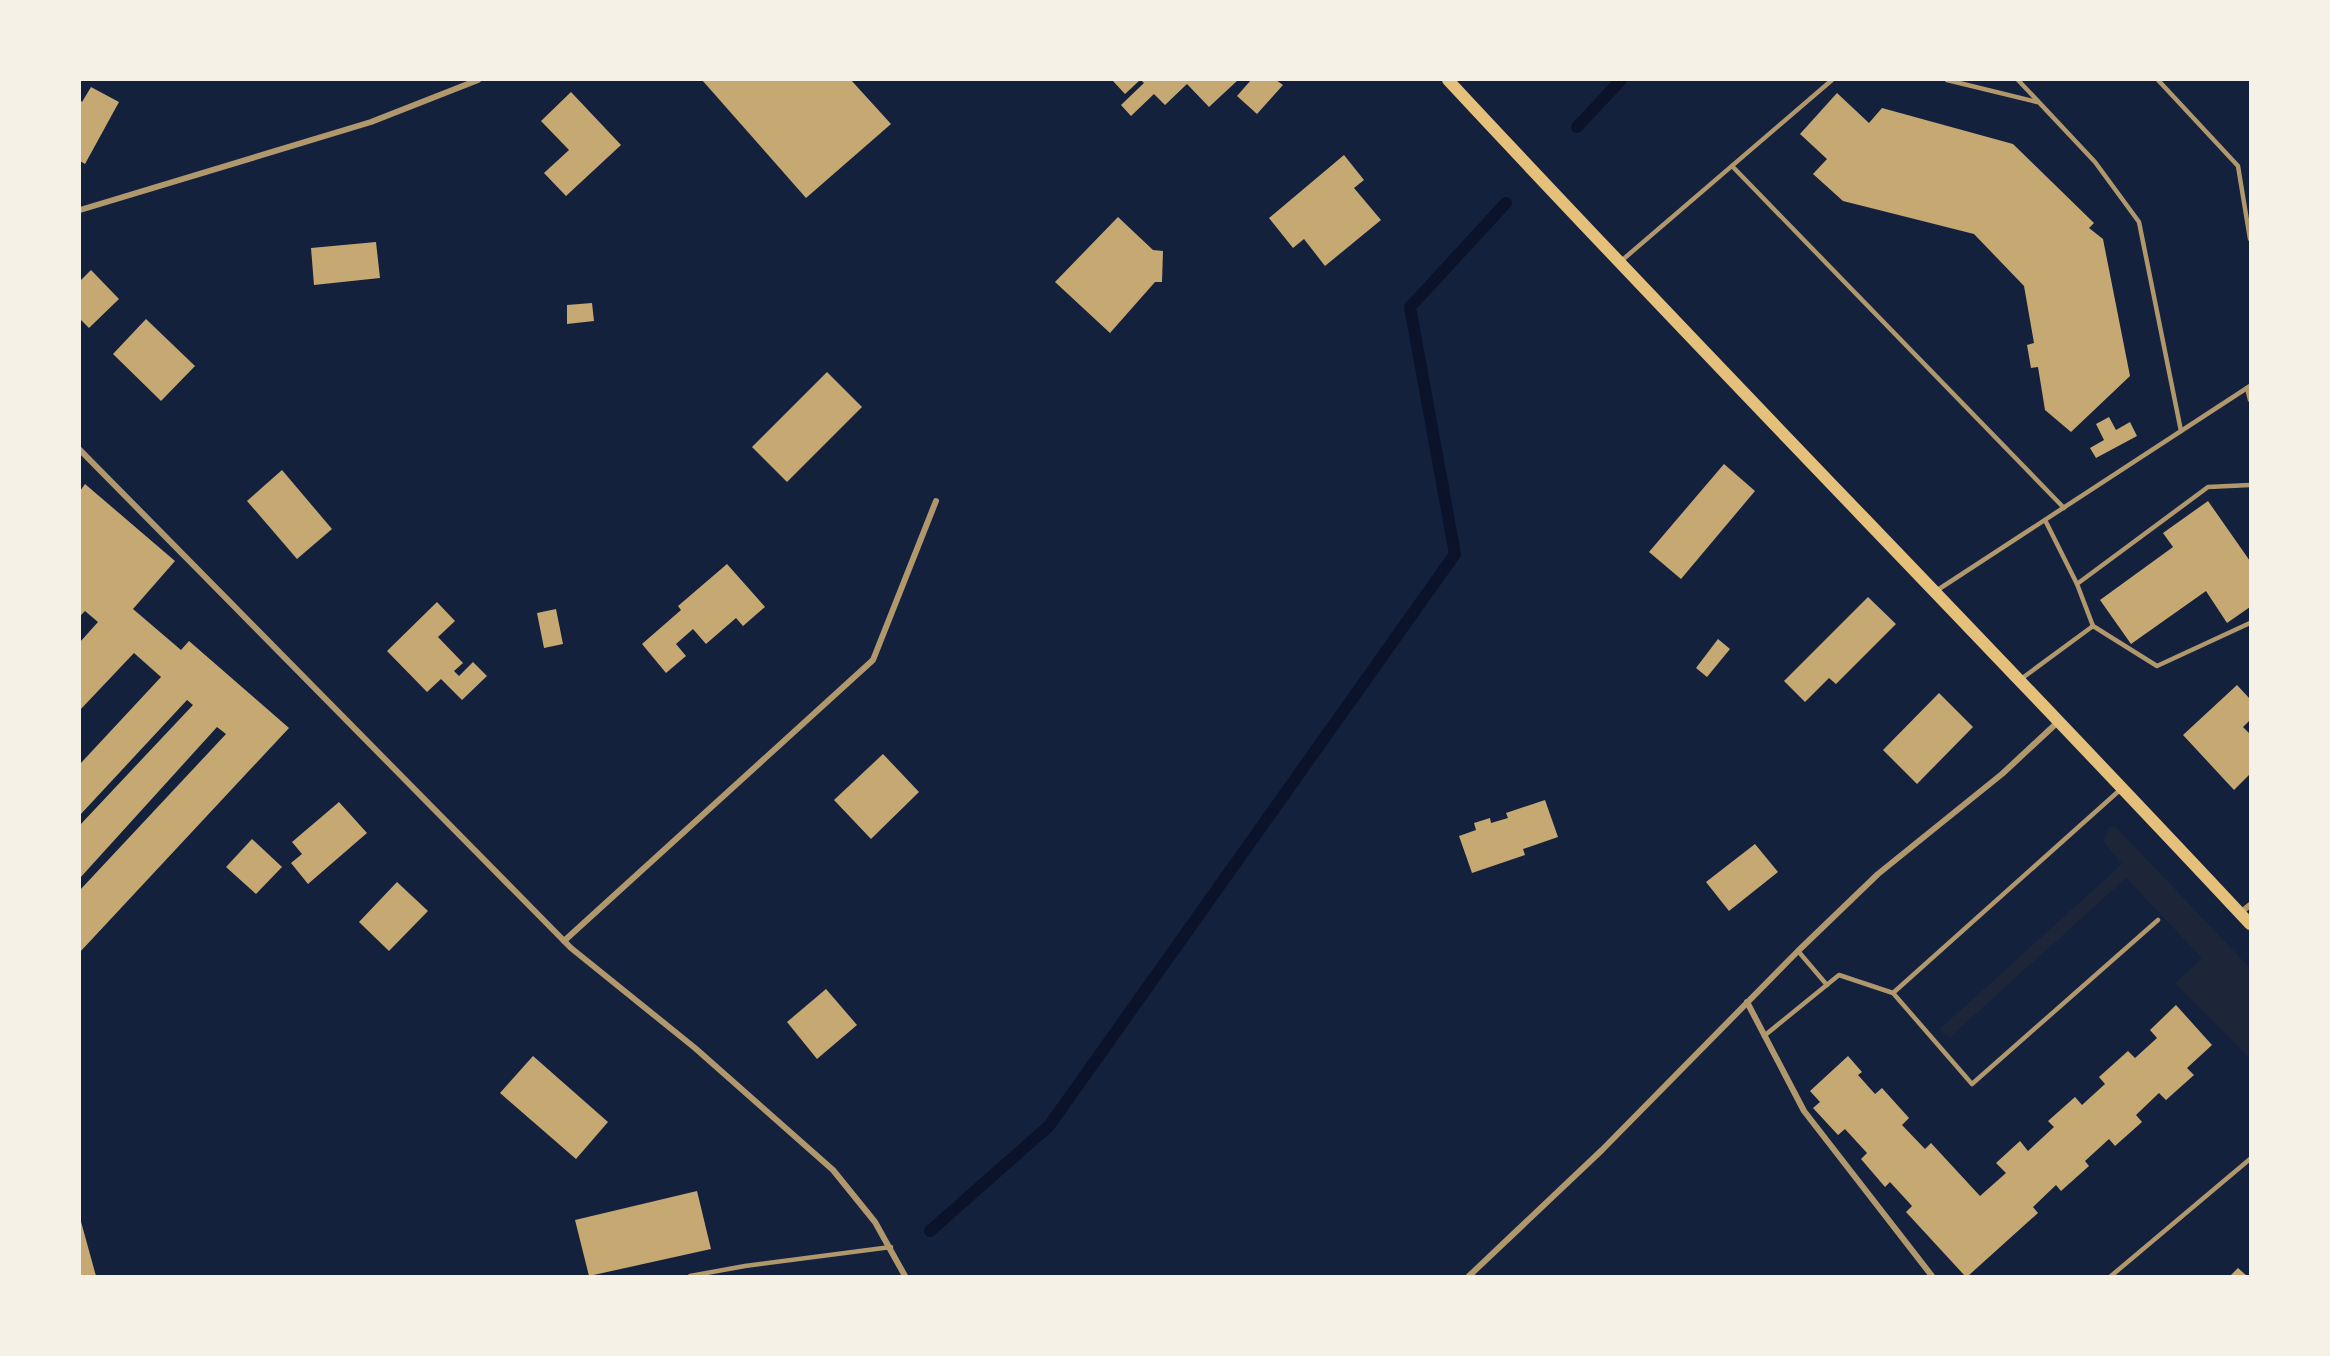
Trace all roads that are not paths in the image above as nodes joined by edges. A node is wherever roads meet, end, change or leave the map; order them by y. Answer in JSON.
{"nodes":[{"id":1,"x":478,"y":80,"type":"edge"},
{"id":2,"x":1448,"y":80,"type":"edge"},
{"id":3,"x":1832,"y":80,"type":"edge"},
{"id":4,"x":1947,"y":80,"type":"edge"},
{"id":5,"x":2018,"y":80,"type":"edge"},
{"id":6,"x":2158,"y":80,"type":"edge"},
{"id":7,"x":2037,"y":102,"type":"junction"},
{"id":8,"x":1732,"y":165,"type":"junction"},
{"id":9,"x":80,"y":210,"type":"edge"},
{"id":10,"x":2250,"y":239,"type":"edge"},
{"id":11,"x":1620,"y":262,"type":"junction"},
{"id":12,"x":2248,"y":387,"type":"edge"},
{"id":13,"x":2250,"y":400,"type":"edge"},
{"id":14,"x":2181,"y":431,"type":"junction"},
{"id":15,"x":80,"y":450,"type":"edge"},
{"id":16,"x":2250,"y":485,"type":"edge"},
{"id":17,"x":936,"y":501,"type":"dead end"},
{"id":18,"x":2064,"y":508,"type":"junction"},
{"id":19,"x":2045,"y":520,"type":"junction"},
{"id":20,"x":2077,"y":584,"type":"junction"},
{"id":21,"x":1936,"y":591,"type":"junction"},
{"id":22,"x":2250,"y":623,"type":"edge"},
{"id":23,"x":2093,"y":626,"type":"junction"},
{"id":24,"x":2021,"y":679,"type":"junction"},
{"id":25,"x":2060,"y":720,"type":"junction"},
{"id":26,"x":2122,"y":787,"type":"junction"},
{"id":27,"x":2250,"y":905,"type":"edge"},
{"id":28,"x":2241,"y":913,"type":"junction"},
{"id":29,"x":2158,"y":920,"type":"dead end"},
{"id":30,"x":2250,"y":924,"type":"edge"},
{"id":31,"x":564,"y":941,"type":"junction"},
{"id":32,"x":1798,"y":951,"type":"junction"},
{"id":33,"x":1827,"y":985,"type":"junction"},
{"id":34,"x":1893,"y":993,"type":"junction"},
{"id":35,"x":1747,"y":1002,"type":"junction"},
{"id":36,"x":1764,"y":1036,"type":"junction"},
{"id":37,"x":2250,"y":1159,"type":"edge"},
{"id":38,"x":891,"y":1247,"type":"junction"},
{"id":39,"x":690,"y":1276,"type":"edge"},
{"id":40,"x":905,"y":1276,"type":"edge"},
{"id":41,"x":1469,"y":1276,"type":"edge"},
{"id":42,"x":1932,"y":1276,"type":"edge"},
{"id":43,"x":2111,"y":1276,"type":"edge"}],
"edges":[{"from":1,"to":9,"type":"street"},
{"from":2,"to":11,"type":"main road"},
{"from":3,"to":8,"type":"lane"},
{"from":4,"to":7,"type":"lane"},
{"from":5,"to":7,"type":"lane"},
{"from":6,"to":10,"type":"lane"},
{"from":7,"to":14,"type":"lane"},
{"from":8,"to":11,"type":"lane"},
{"from":8,"to":18,"type":"lane"},
{"from":11,"to":21,"type":"main road"},
{"from":12,"to":13,"type":"lane"},
{"from":12,"to":14,"type":"lane"},
{"from":14,"to":18,"type":"lane"},
{"from":15,"to":31,"type":"street"},
{"from":16,"to":20,"type":"lane"},
{"from":17,"to":31,"type":"street"},
{"from":18,"to":19,"type":"lane"},
{"from":19,"to":20,"type":"lane"},
{"from":19,"to":21,"type":"lane"},
{"from":20,"to":23,"type":"lane"},
{"from":21,"to":24,"type":"main road"},
{"from":22,"to":23,"type":"lane"},
{"from":23,"to":24,"type":"lane"},
{"from":24,"to":25,"type":"main road"},
{"from":25,"to":26,"type":"main road"},
{"from":25,"to":32,"type":"street"},
{"from":26,"to":28,"type":"main road"},
{"from":26,"to":34,"type":"lane"},
{"from":27,"to":28,"type":"street"},
{"from":28,"to":30,"type":"main road"},
{"from":29,"to":34,"type":"lane"},
{"from":31,"to":38,"type":"street"},
{"from":32,"to":33,"type":"lane"},
{"from":32,"to":35,"type":"street"},
{"from":33,"to":34,"type":"lane"},
{"from":33,"to":36,"type":"lane"},
{"from":35,"to":36,"type":"street"},
{"from":35,"to":41,"type":"street"},
{"from":36,"to":42,"type":"street"},
{"from":37,"to":43,"type":"lane"},
{"from":38,"to":39,"type":"lane"},
{"from":38,"to":40,"type":"street"}]}
